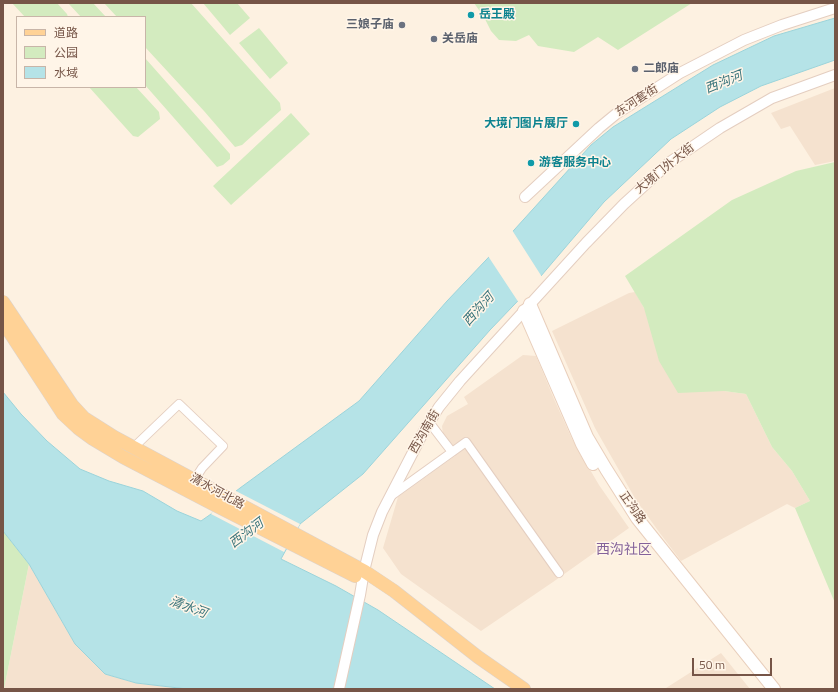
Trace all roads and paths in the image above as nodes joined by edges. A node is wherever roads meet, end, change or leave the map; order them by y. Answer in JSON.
{"nodes":[{"id":1,"x":835,"y":8,"type":"edge"},
{"id":2,"x":835,"y":75,"type":"edge"},
{"id":3,"x":525,"y":197,"type":"dead end"},
{"id":4,"x":3,"y":302,"type":"edge"},
{"id":5,"x":527,"y":307,"type":"junction"},
{"id":6,"x":3,"y":322,"type":"edge"},
{"id":7,"x":429,"y":422,"type":"junction"},
{"id":8,"x":134,"y":447,"type":"junction"},
{"id":9,"x":452,"y":452,"type":"junction"},
{"id":10,"x":194,"y":479,"type":"junction"},
{"id":11,"x":390,"y":497,"type":"junction"},
{"id":12,"x":218,"y":500,"type":"junction"},
{"id":13,"x":559,"y":573,"type":"dead end"},
{"id":14,"x":363,"y":575,"type":"junction"},
{"id":15,"x":339,"y":689,"type":"edge"},
{"id":16,"x":511,"y":689,"type":"edge"},
{"id":17,"x":524,"y":689,"type":"edge"},
{"id":18,"x":764,"y":689,"type":"edge"},
{"id":19,"x":774,"y":689,"type":"edge"}],
"edges":[{"from":1,"to":3,"type":"street","name":"东河套街"},
{"from":2,"to":5,"type":"street","name":"大境门外大街"},
{"from":4,"to":8,"type":"main road","name":"清水河北路"},
{"from":5,"to":7,"type":"street","name":"西沟南街"},
{"from":5,"to":18,"type":"main road","name":"正沟路"},
{"from":5,"to":19,"type":"main road","name":"正沟路"},
{"from":6,"to":12,"type":"main road","name":"清水河北路"},
{"from":7,"to":9,"type":"street"},
{"from":7,"to":11,"type":"street","name":"西沟南街"},
{"from":8,"to":10,"type":"main road","name":"清水河北路"},
{"from":8,"to":10,"type":"street"},
{"from":9,"to":11,"type":"street"},
{"from":9,"to":13,"type":"street"},
{"from":10,"to":12,"type":"main road","name":"清水河北路"},
{"from":11,"to":14,"type":"street","name":"西沟南街"},
{"from":12,"to":14,"type":"main road","name":"清水河北路"},
{"from":14,"to":15,"type":"street","name":"西沟南街"},
{"from":14,"to":16,"type":"main road","name":"清水河北路"},
{"from":14,"to":17,"type":"main road","name":"清水河北路"}]}
